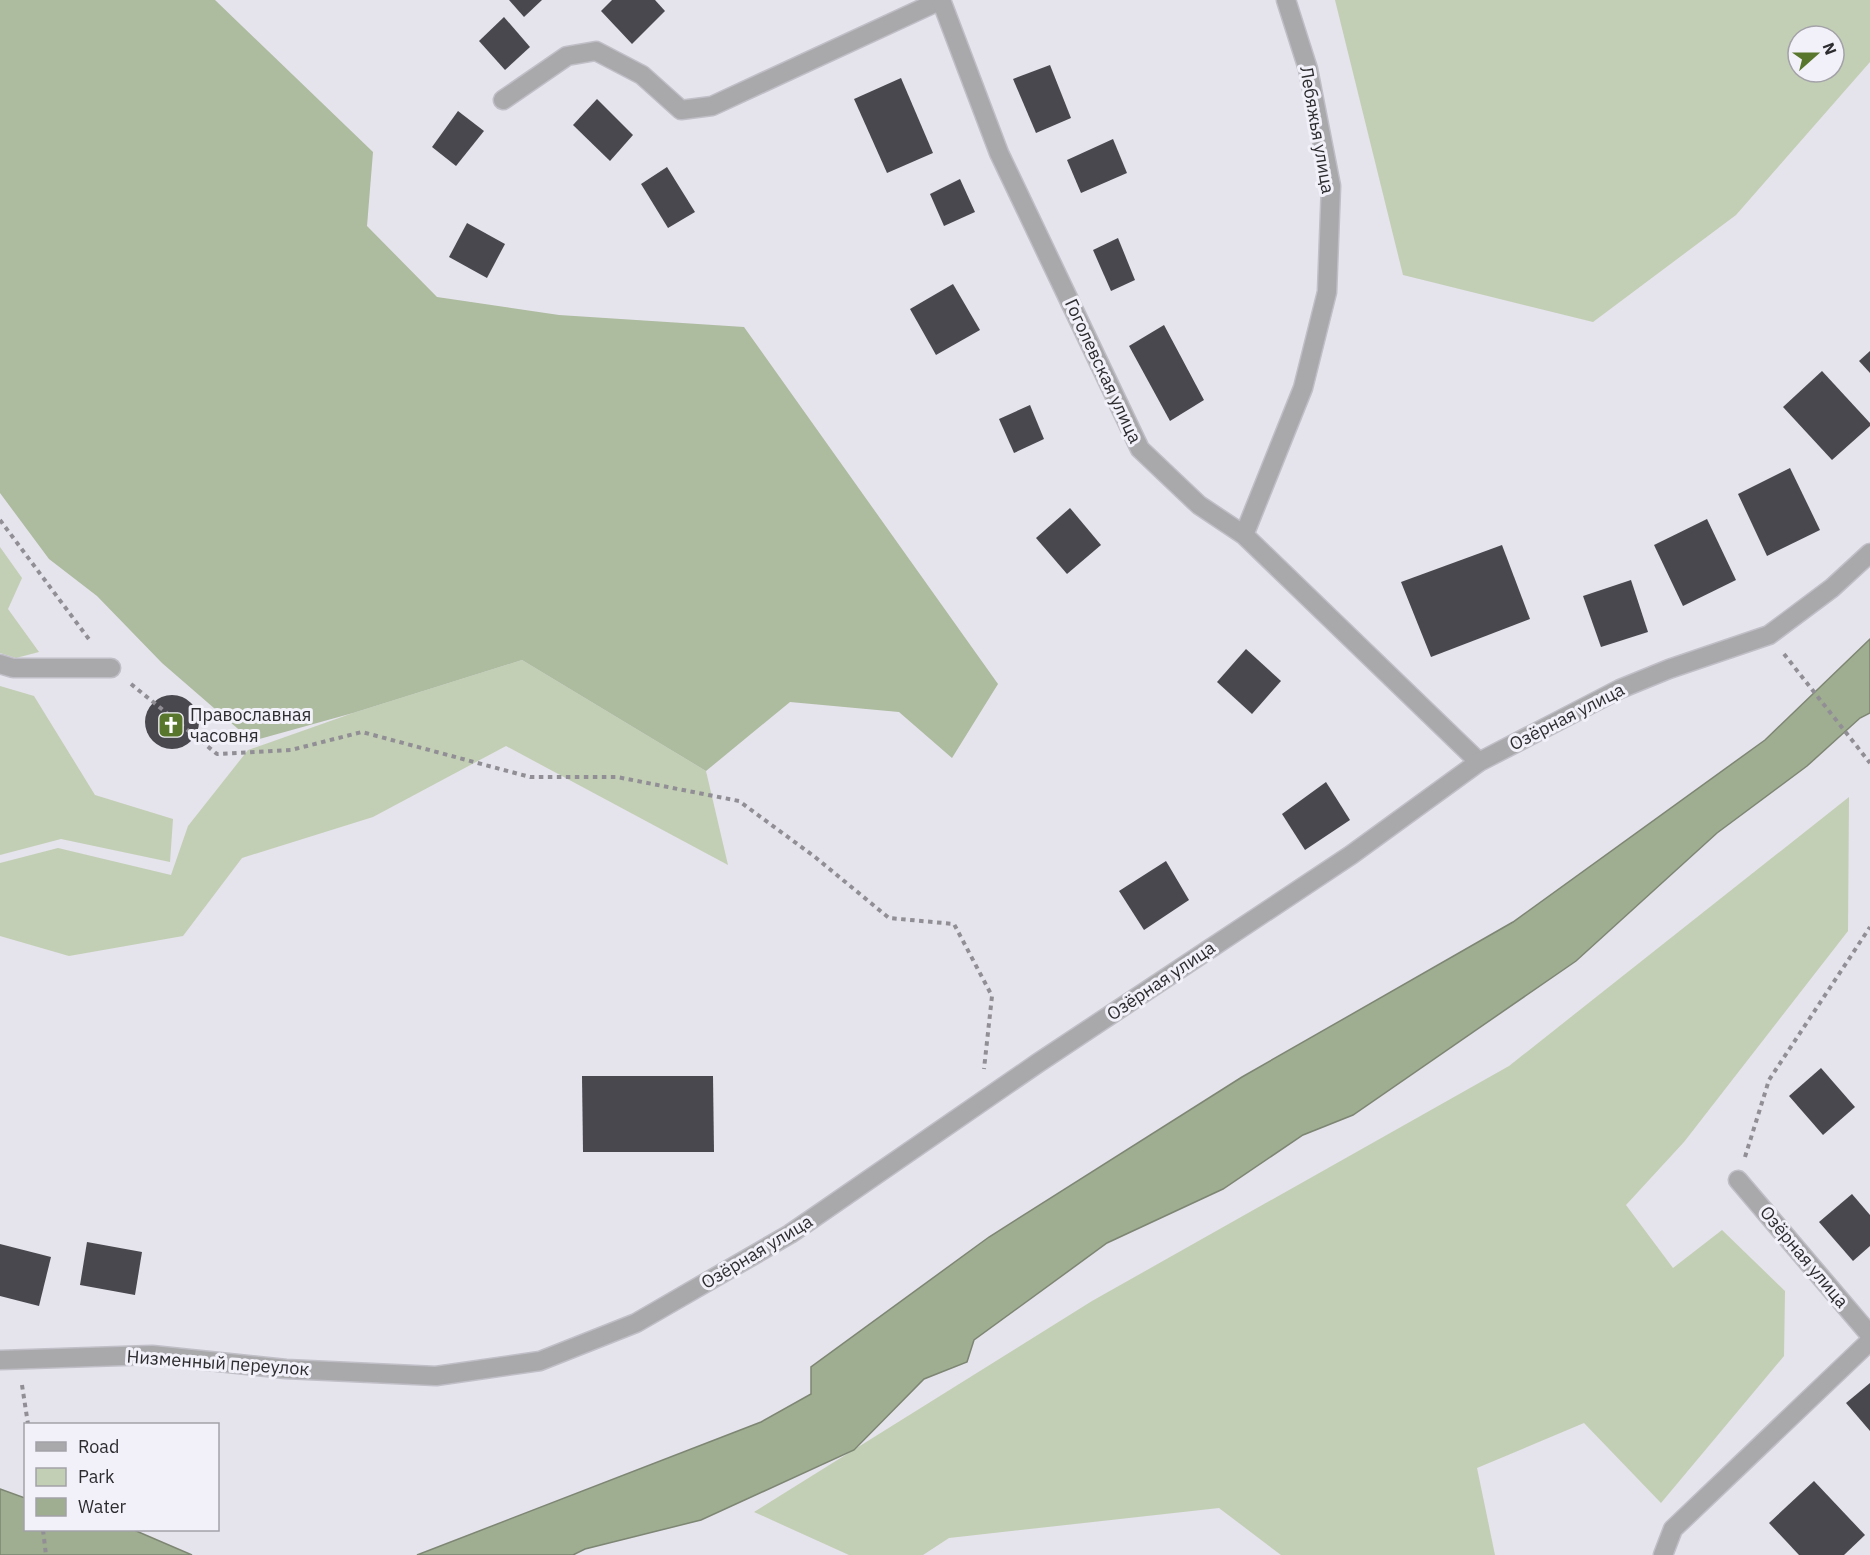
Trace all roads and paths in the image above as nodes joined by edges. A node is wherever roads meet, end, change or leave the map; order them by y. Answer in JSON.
{"nodes":[{"id":1,"x":941,"y":0,"type":"edge"},
{"id":2,"x":1286,"y":0,"type":"edge"},
{"id":3,"x":503,"y":100,"type":"dead end"},
{"id":4,"x":0,"y":520,"type":"edge"},
{"id":5,"x":1244,"y":536,"type":"junction"},
{"id":6,"x":1870,"y":553,"type":"edge"},
{"id":7,"x":1769,"y":634,"type":"junction"},
{"id":8,"x":0,"y":664,"type":"edge"},
{"id":9,"x":111,"y":668,"type":"junction"},
{"id":10,"x":1479,"y":762,"type":"junction"},
{"id":11,"x":1870,"y":763,"type":"edge"},
{"id":12,"x":1870,"y":927,"type":"edge"},
{"id":13,"x":981,"y":1102,"type":"junction"},
{"id":14,"x":1738,"y":1180,"type":"joint"},
{"id":15,"x":1870,"y":1335,"type":"edge"},
{"id":16,"x":1870,"y":1341,"type":"edge"},
{"id":17,"x":9,"y":1360,"type":"edge"},
{"id":18,"x":436,"y":1376,"type":"joint"},
{"id":19,"x":27,"y":1423,"type":"edge"},
{"id":20,"x":43,"y":1531,"type":"edge"},
{"id":21,"x":46,"y":1555,"type":"edge"},
{"id":22,"x":1663,"y":1555,"type":"edge"}],
"edges":[{"from":1,"to":3,"type":"street","name":"Гоголевская улица"},
{"from":1,"to":5,"type":"street","name":"Гоголевская улица"},
{"from":2,"to":5,"type":"street","name":"Лебяжья улица"},
{"from":4,"to":9,"type":"path"},
{"from":5,"to":10,"type":"street","name":"Гоголевская улица"},
{"from":6,"to":7,"type":"street","name":"Озёрная улица"},
{"from":7,"to":10,"type":"street","name":"Озёрная улица"},
{"from":7,"to":11,"type":"path"},
{"from":8,"to":9,"type":"street"},
{"from":9,"to":13,"type":"path"},
{"from":10,"to":13,"type":"street","name":"Озёрная улица"},
{"from":12,"to":14,"type":"path"},
{"from":13,"to":18,"type":"street","name":"Озёрная улица"},
{"from":14,"to":15,"type":"street","name":"Озёрная улица"},
{"from":16,"to":22,"type":"street"},
{"from":17,"to":18,"type":"street","name":"Низменный переулок"},
{"from":17,"to":19,"type":"path"},
{"from":20,"to":21,"type":"path"}]}
